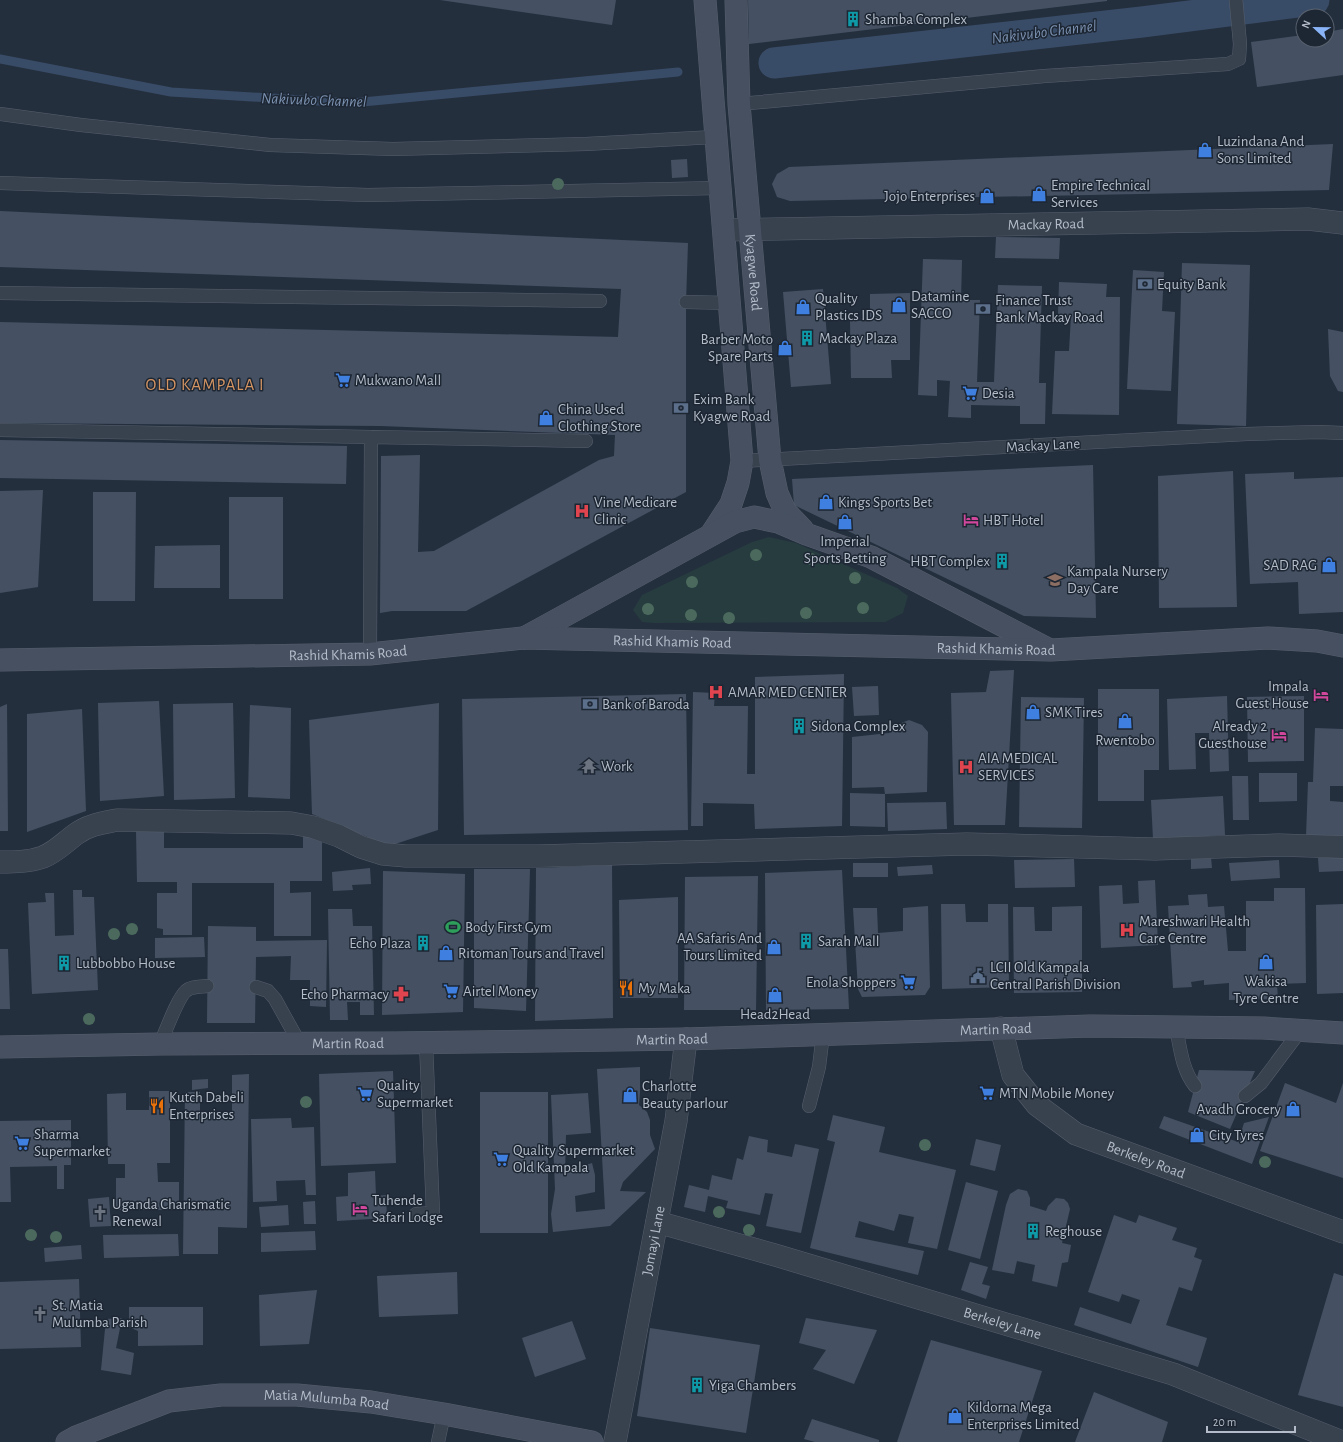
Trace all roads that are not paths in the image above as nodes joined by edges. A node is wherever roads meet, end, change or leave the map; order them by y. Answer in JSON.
{"nodes":[{"id":1,"x":704,"y":0,"type":"edge"},
{"id":2,"x":736,"y":0,"type":"edge"},
{"id":3,"x":1236,"y":0,"type":"edge"},
{"id":4,"x":739,"y":104,"type":"junction"},
{"id":5,"x":0,"y":114,"type":"edge"},
{"id":6,"x":714,"y":137,"type":"junction"},
{"id":7,"x":0,"y":183,"type":"edge"},
{"id":8,"x":719,"y":188,"type":"junction"},
{"id":9,"x":1343,"y":223,"type":"edge"},
{"id":10,"x":750,"y":228,"type":"junction"},
{"id":11,"x":724,"y":230,"type":"junction"},
{"id":12,"x":0,"y":293,"type":"edge"},
{"id":13,"x":600,"y":301,"type":"dead end"},
{"id":14,"x":686,"y":302,"type":"dead end"},
{"id":15,"x":730,"y":303,"type":"junction"},
{"id":16,"x":0,"y":430,"type":"edge"},
{"id":17,"x":1343,"y":433,"type":"edge"},
{"id":18,"x":371,"y":437,"type":"junction"},
{"id":19,"x":586,"y":441,"type":"dead end"},
{"id":20,"x":770,"y":460,"type":"junction"},
{"id":21,"x":742,"y":461,"type":"junction"},
{"id":22,"x":806,"y":534,"type":"junction"},
{"id":23,"x":710,"y":536,"type":"junction"},
{"id":24,"x":523,"y":638,"type":"junction"},
{"id":25,"x":1343,"y":646,"type":"edge"},
{"id":26,"x":1051,"y":650,"type":"junction"},
{"id":27,"x":370,"y":654,"type":"junction"},
{"id":28,"x":0,"y":660,"type":"edge"},
{"id":29,"x":1343,"y":847,"type":"edge"},
{"id":30,"x":0,"y":862,"type":"edge"},
{"id":31,"x":207,"y":986,"type":"dead end"},
{"id":32,"x":256,"y":987,"type":"dead end"},
{"id":33,"x":1176,"y":1027,"type":"junction"},
{"id":34,"x":1001,"y":1028,"type":"junction"},
{"id":35,"x":1300,"y":1030,"type":"junction"},
{"id":36,"x":1343,"y":1033,"type":"edge"},
{"id":37,"x":823,"y":1034,"type":"junction"},
{"id":38,"x":686,"y":1039,"type":"junction"},
{"id":39,"x":426,"y":1043,"type":"junction"},
{"id":40,"x":160,"y":1044,"type":"junction"},
{"id":41,"x":300,"y":1044,"type":"junction"},
{"id":42,"x":0,"y":1047,"type":"edge"},
{"id":43,"x":1195,"y":1086,"type":"dead end"},
{"id":44,"x":1244,"y":1096,"type":"dead end"},
{"id":45,"x":809,"y":1106,"type":"dead end"},
{"id":46,"x":416,"y":1214,"type":"dead end"},
{"id":47,"x":657,"y":1222,"type":"junction"},
{"id":48,"x":1343,"y":1232,"type":"edge"},
{"id":49,"x":444,"y":1414,"type":"junction"},
{"id":50,"x":67,"y":1442,"type":"edge"},
{"id":51,"x":438,"y":1442,"type":"edge"},
{"id":52,"x":592,"y":1442,"type":"edge"},
{"id":53,"x":615,"y":1442,"type":"edge"},
{"id":54,"x":1342,"y":1442,"type":"edge"}],
"edges":[{"from":1,"to":6,"type":"street","name":"Kyagwe Road"},
{"from":2,"to":4,"type":"street","name":"Kyagwe Road"},
{"from":3,"to":4,"type":"lane"},
{"from":4,"to":10,"type":"street","name":"Kyagwe Road"},
{"from":5,"to":6,"type":"lane"},
{"from":6,"to":8,"type":"street","name":"Kyagwe Road"},
{"from":7,"to":8,"type":"lane"},
{"from":8,"to":11,"type":"street","name":"Kyagwe Road"},
{"from":9,"to":10,"type":"street","name":"Mackay Road"},
{"from":10,"to":11,"type":"street","name":"Mackay Road"},
{"from":10,"to":20,"type":"street","name":"Kyagwe Road"},
{"from":11,"to":15,"type":"street","name":"Kyagwe Road"},
{"from":12,"to":13,"type":"lane"},
{"from":14,"to":15,"type":"lane"},
{"from":15,"to":21,"type":"street","name":"Kyagwe Road"},
{"from":16,"to":18,"type":"lane"},
{"from":17,"to":20,"type":"lane","name":"Mackay Lane"},
{"from":18,"to":19,"type":"lane"},
{"from":18,"to":27,"type":"lane"},
{"from":20,"to":21,"type":"lane","name":"Mackay Lane"},
{"from":20,"to":22,"type":"street","name":"Kyagwe Road"},
{"from":21,"to":23,"type":"street","name":"Kyagwe Road"},
{"from":22,"to":23,"type":"street"},
{"from":22,"to":26,"type":"street"},
{"from":23,"to":24,"type":"street"},
{"from":24,"to":26,"type":"street","name":"Rashid Khamis Road"},
{"from":24,"to":27,"type":"street","name":"Rashid Khamis Road"},
{"from":25,"to":26,"type":"street","name":"Rashid Khamis Road"},
{"from":27,"to":28,"type":"street","name":"Rashid Khamis Road"},
{"from":29,"to":30,"type":"street"},
{"from":31,"to":40,"type":"lane"},
{"from":32,"to":41,"type":"lane"},
{"from":33,"to":34,"type":"street","name":"Martin Road"},
{"from":33,"to":35,"type":"street","name":"Martin Road"},
{"from":33,"to":43,"type":"lane"},
{"from":34,"to":37,"type":"street","name":"Martin Road"},
{"from":34,"to":48,"type":"street","name":"Berkeley Road"},
{"from":35,"to":36,"type":"street","name":"Martin Road"},
{"from":35,"to":44,"type":"lane"},
{"from":37,"to":38,"type":"street","name":"Martin Road"},
{"from":37,"to":45,"type":"lane"},
{"from":38,"to":39,"type":"street","name":"Martin Road"},
{"from":38,"to":47,"type":"street","name":"Jomayi Lane"},
{"from":39,"to":41,"type":"street","name":"Martin Road"},
{"from":39,"to":46,"type":"lane"},
{"from":40,"to":41,"type":"street","name":"Martin Road"},
{"from":40,"to":42,"type":"street","name":"Martin Road"},
{"from":47,"to":53,"type":"street","name":"Jomayi Lane"},
{"from":47,"to":54,"type":"street","name":"Berkeley Lane"},
{"from":49,"to":50,"type":"street","name":"Matia Mulumba Road"},
{"from":49,"to":51,"type":"lane"},
{"from":49,"to":52,"type":"street","name":"Matia Mulumba Road"}]}
